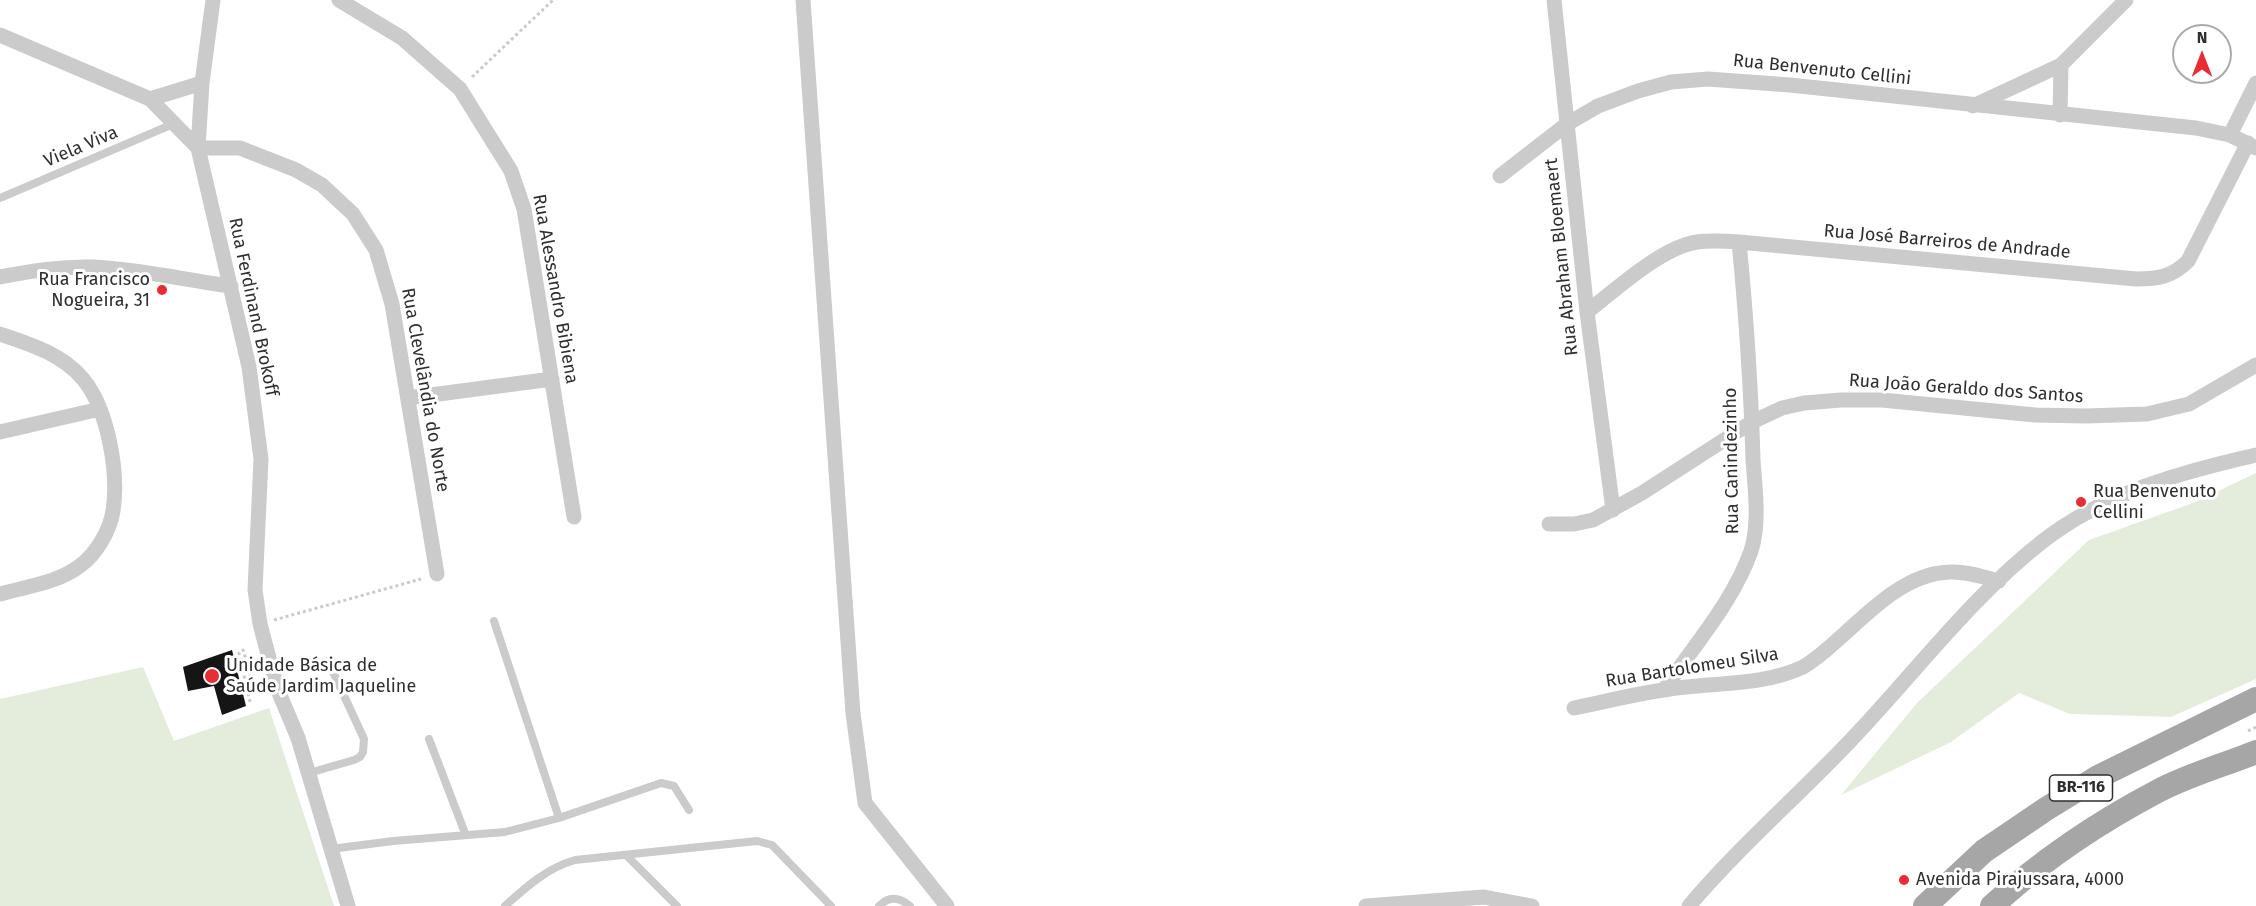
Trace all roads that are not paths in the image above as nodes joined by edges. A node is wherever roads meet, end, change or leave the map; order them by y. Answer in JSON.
{"nodes":[{"id":1,"x":213,"y":0,"type":"edge"},
{"id":2,"x":339,"y":0,"type":"edge"},
{"id":3,"x":803,"y":0,"type":"edge"},
{"id":4,"x":1554,"y":0,"type":"edge"},
{"id":5,"x":2126,"y":0,"type":"edge"},
{"id":6,"x":0,"y":35,"type":"edge"},
{"id":7,"x":2061,"y":65,"type":"junction"},
{"id":8,"x":202,"y":83,"type":"junction"},
{"id":9,"x":2256,"y":83,"type":"edge"},
{"id":10,"x":150,"y":99,"type":"junction"},
{"id":11,"x":1973,"y":106,"type":"junction"},
{"id":12,"x":2060,"y":115,"type":"junction"},
{"id":13,"x":173,"y":124,"type":"junction"},
{"id":14,"x":1567,"y":124,"type":"junction"},
{"id":15,"x":2230,"y":135,"type":"junction"},
{"id":16,"x":2252,"y":146,"type":"edge"},
{"id":17,"x":198,"y":148,"type":"junction"},
{"id":18,"x":1500,"y":176,"type":"dead end"},
{"id":19,"x":0,"y":198,"type":"edge"},
{"id":20,"x":1739,"y":242,"type":"junction"},
{"id":21,"x":0,"y":277,"type":"edge"},
{"id":22,"x":231,"y":286,"type":"junction"},
{"id":23,"x":1587,"y":312,"type":"junction"},
{"id":24,"x":0,"y":334,"type":"edge"},
{"id":25,"x":2256,"y":365,"type":"edge"},
{"id":26,"x":552,"y":379,"type":"junction"},
{"id":27,"x":408,"y":398,"type":"junction"},
{"id":28,"x":100,"y":409,"type":"junction"},
{"id":29,"x":1752,"y":422,"type":"junction"},
{"id":30,"x":0,"y":432,"type":"edge"},
{"id":31,"x":2256,"y":455,"type":"edge"},
{"id":32,"x":1613,"y":510,"type":"junction"},
{"id":33,"x":574,"y":517,"type":"dead end"},
{"id":34,"x":1549,"y":524,"type":"dead end"},
{"id":35,"x":437,"y":574,"type":"road end"},
{"id":36,"x":1999,"y":581,"type":"junction"},
{"id":37,"x":0,"y":594,"type":"edge"},
{"id":38,"x":494,"y":621,"type":"dead end"},
{"id":39,"x":328,"y":660,"type":"dead end"},
{"id":40,"x":1664,"y":690,"type":"junction"},
{"id":41,"x":2256,"y":699,"type":"edge"},
{"id":42,"x":1574,"y":708,"type":"dead end"},
{"id":43,"x":429,"y":739,"type":"dead end"},
{"id":44,"x":2256,"y":752,"type":"edge"},
{"id":45,"x":309,"y":773,"type":"junction"},
{"id":46,"x":688,"y":810,"type":"dead end"},
{"id":47,"x":559,"y":818,"type":"junction"},
{"id":48,"x":465,"y":834,"type":"junction"},
{"id":49,"x":332,"y":849,"type":"junction"},
{"id":50,"x":626,"y":855,"type":"junction"},
{"id":51,"x":348,"y":906,"type":"edge"},
{"id":52,"x":505,"y":906,"type":"edge"},
{"id":53,"x":676,"y":906,"type":"edge"},
{"id":54,"x":831,"y":906,"type":"edge"},
{"id":55,"x":879,"y":906,"type":"edge"},
{"id":56,"x":910,"y":906,"type":"edge"},
{"id":57,"x":947,"y":906,"type":"edge"},
{"id":58,"x":1366,"y":906,"type":"edge"},
{"id":59,"x":1532,"y":906,"type":"edge"},
{"id":60,"x":1689,"y":906,"type":"edge"},
{"id":61,"x":1925,"y":906,"type":"edge"},
{"id":62,"x":1992,"y":906,"type":"edge"}],
"edges":[{"from":1,"to":8,"type":"street","name":"Rua Ferdinand Brokoff"},
{"from":2,"to":26,"type":"street","name":"Rua Alessandro Bibiena"},
{"from":3,"to":57,"type":"street"},
{"from":4,"to":14,"type":"street","name":"Rua Abraham Bloemaert"},
{"from":5,"to":7,"type":"street"},
{"from":6,"to":10,"type":"street"},
{"from":7,"to":11,"type":"street"},
{"from":7,"to":12,"type":"street"},
{"from":8,"to":10,"type":"street"},
{"from":8,"to":17,"type":"street","name":"Rua Ferdinand Brokoff"},
{"from":9,"to":15,"type":"street"},
{"from":10,"to":13,"type":"street"},
{"from":11,"to":12,"type":"street","name":"Rua Benvenuto Cellini"},
{"from":11,"to":14,"type":"street","name":"Rua Benvenuto Cellini"},
{"from":12,"to":15,"type":"street","name":"Rua Benvenuto Cellini"},
{"from":13,"to":17,"type":"street"},
{"from":13,"to":19,"type":"lane","name":"Viela Viva"},
{"from":14,"to":18,"type":"street","name":"Rua Benvenuto Cellini"},
{"from":14,"to":23,"type":"street","name":"Rua Abraham Bloemaert"},
{"from":15,"to":16,"type":"street","name":"Rua Benvenuto Cellini"},
{"from":16,"to":20,"type":"street","name":"Rua José Barreiros de Andrade"},
{"from":17,"to":22,"type":"street","name":"Rua Ferdinand Brokoff"},
{"from":17,"to":27,"type":"street","name":"Rua Clevelândia do Norte"},
{"from":20,"to":23,"type":"street","name":"Rua José Barreiros de Andrade"},
{"from":20,"to":29,"type":"street","name":"Rua Canindezinho"},
{"from":21,"to":22,"type":"street"},
{"from":22,"to":45,"type":"street","name":"Rua Ferdinand Brokoff"},
{"from":23,"to":32,"type":"street","name":"Rua Abraham Bloemaert"},
{"from":24,"to":28,"type":"street"},
{"from":25,"to":29,"type":"street","name":"Rua João Geraldo dos Santos"},
{"from":26,"to":27,"type":"street"},
{"from":26,"to":33,"type":"street","name":"Rua Alessandro Bibiena"},
{"from":27,"to":35,"type":"street","name":"Rua Clevelândia do Norte"},
{"from":28,"to":30,"type":"street"},
{"from":28,"to":37,"type":"street"},
{"from":29,"to":32,"type":"street","name":"Rua João Geraldo dos Santos"},
{"from":29,"to":40,"type":"street","name":"Rua Canindezinho"},
{"from":31,"to":36,"type":"street"},
{"from":32,"to":34,"type":"street","name":"Rua João Geraldo dos Santos"},
{"from":36,"to":40,"type":"street","name":"Rua Bartolomeu Silva"},
{"from":36,"to":60,"type":"street"},
{"from":38,"to":47,"type":"lane"},
{"from":39,"to":45,"type":"lane"},
{"from":40,"to":42,"type":"street","name":"Rua Bartolomeu Silva"},
{"from":41,"to":61,"type":"main road","number":"BR-116"},
{"from":43,"to":48,"type":"lane"},
{"from":44,"to":62,"type":"main road","number":"BR-116"},
{"from":45,"to":49,"type":"street","name":"Rua Ferdinand Brokoff"},
{"from":46,"to":47,"type":"lane"},
{"from":47,"to":48,"type":"lane"},
{"from":48,"to":49,"type":"lane"},
{"from":49,"to":51,"type":"street","name":"Rua Ferdinand Brokoff"},
{"from":50,"to":52,"type":"lane"},
{"from":50,"to":53,"type":"lane"},
{"from":50,"to":54,"type":"lane"},
{"from":55,"to":56,"type":"lane"},
{"from":58,"to":59,"type":"street"}]}
